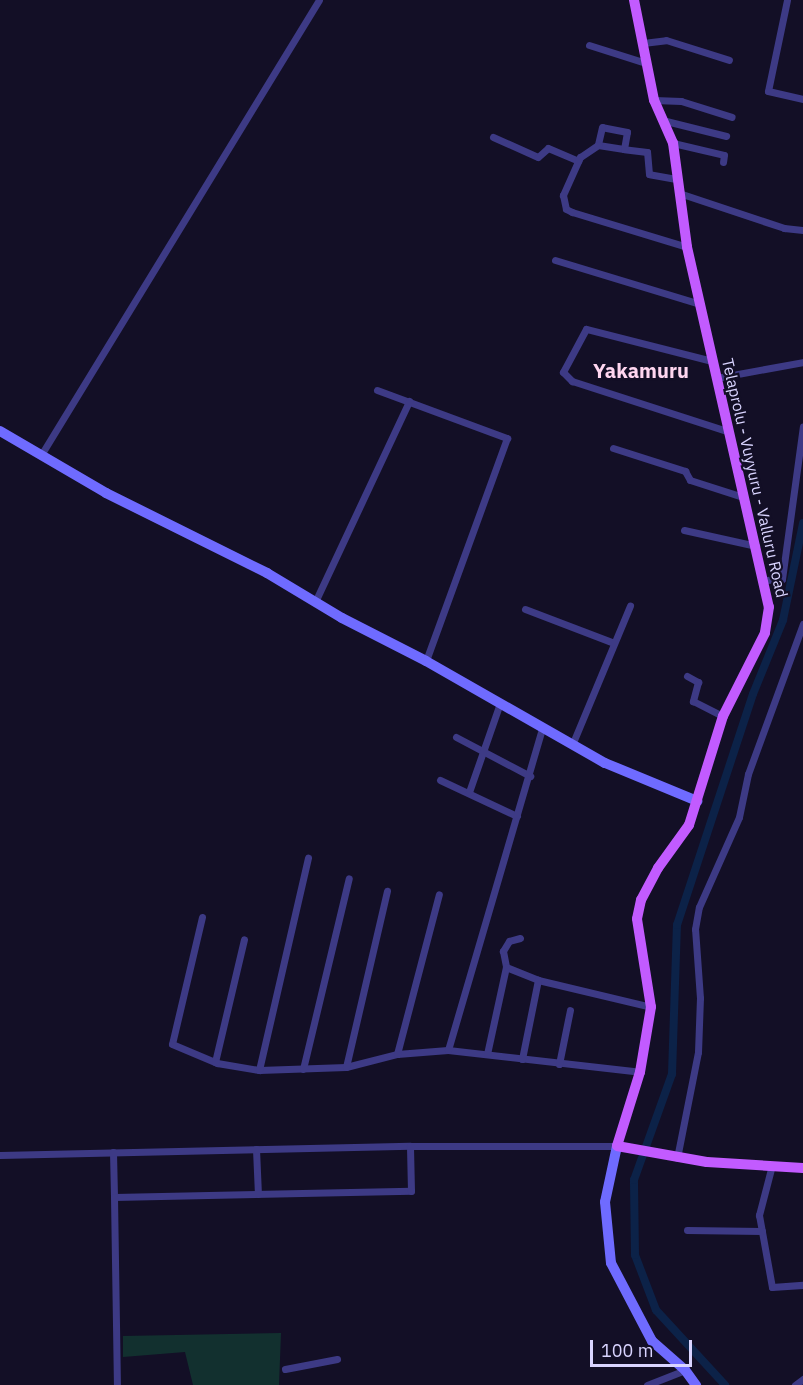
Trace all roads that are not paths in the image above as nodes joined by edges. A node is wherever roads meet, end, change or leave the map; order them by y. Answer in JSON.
{"nodes":[{"id":1,"x":319,"y":0,"type":"edge"},
{"id":2,"x":634,"y":0,"type":"edge"},
{"id":3,"x":787,"y":0,"type":"edge"},
{"id":4,"x":643,"y":43,"type":"junction"},
{"id":5,"x":589,"y":45,"type":"dead end"},
{"id":6,"x":729,"y":60,"type":"dead end"},
{"id":7,"x":646,"y":63,"type":"junction"},
{"id":8,"x":803,"y":99,"type":"edge"},
{"id":9,"x":654,"y":100,"type":"junction"},
{"id":10,"x":732,"y":117,"type":"dead end"},
{"id":11,"x":666,"y":121,"type":"junction"},
{"id":12,"x":726,"y":136,"type":"dead end"},
{"id":13,"x":493,"y":137,"type":"dead end"},
{"id":14,"x":673,"y":143,"type":"junction"},
{"id":15,"x":598,"y":145,"type":"junction"},
{"id":16,"x":624,"y":149,"type":"junction"},
{"id":17,"x":578,"y":161,"type":"junction"},
{"id":18,"x":723,"y":162,"type":"dead end"},
{"id":19,"x":676,"y":179,"type":"junction"},
{"id":20,"x":678,"y":193,"type":"junction"},
{"id":21,"x":803,"y":230,"type":"edge"},
{"id":22,"x":687,"y":247,"type":"junction"},
{"id":23,"x":555,"y":260,"type":"dead end"},
{"id":24,"x":700,"y":304,"type":"junction"},
{"id":25,"x":712,"y":362,"type":"junction"},
{"id":26,"x":803,"y":362,"type":"edge"},
{"id":27,"x":716,"y":378,"type":"junction"},
{"id":28,"x":377,"y":390,"type":"dead end"},
{"id":29,"x":409,"y":401,"type":"junction"},
{"id":30,"x":803,"y":426,"type":"edge"},
{"id":31,"x":0,"y":431,"type":"edge"},
{"id":32,"x":727,"y":431,"type":"junction"},
{"id":33,"x":613,"y":448,"type":"dead end"},
{"id":34,"x":41,"y":455,"type":"junction"},
{"id":35,"x":743,"y":497,"type":"junction"},
{"id":36,"x":684,"y":530,"type":"dead end"},
{"id":37,"x":756,"y":546,"type":"junction"},
{"id":38,"x":766,"y":580,"type":"junction"},
{"id":39,"x":315,"y":602,"type":"junction"},
{"id":40,"x":630,"y":606,"type":"dead end"},
{"id":41,"x":525,"y":609,"type":"dead end"},
{"id":42,"x":803,"y":624,"type":"edge"},
{"id":43,"x":614,"y":643,"type":"junction"},
{"id":44,"x":426,"y":661,"type":"junction"},
{"id":45,"x":687,"y":676,"type":"dead end"},
{"id":46,"x":499,"y":706,"type":"junction"},
{"id":47,"x":723,"y":716,"type":"junction"},
{"id":48,"x":542,"y":729,"type":"junction"},
{"id":49,"x":456,"y":737,"type":"dead end"},
{"id":50,"x":572,"y":745,"type":"junction"},
{"id":51,"x":482,"y":750,"type":"junction"},
{"id":52,"x":530,"y":776,"type":"junction"},
{"id":53,"x":440,"y":780,"type":"dead end"},
{"id":54,"x":469,"y":792,"type":"junction"},
{"id":55,"x":697,"y":801,"type":"junction"},
{"id":56,"x":517,"y":816,"type":"junction"},
{"id":57,"x":308,"y":858,"type":"dead end"},
{"id":58,"x":349,"y":878,"type":"dead end"},
{"id":59,"x":387,"y":891,"type":"dead end"},
{"id":60,"x":439,"y":894,"type":"dead end"},
{"id":61,"x":202,"y":917,"type":"dead end"},
{"id":62,"x":520,"y":938,"type":"dead end"},
{"id":63,"x":244,"y":939,"type":"dead end"},
{"id":64,"x":506,"y":967,"type":"junction"},
{"id":65,"x":538,"y":980,"type":"junction"},
{"id":66,"x":651,"y":1006,"type":"junction"},
{"id":67,"x":570,"y":1010,"type":"dead end"},
{"id":68,"x":448,"y":1050,"type":"junction"},
{"id":69,"x":396,"y":1054,"type":"junction"},
{"id":70,"x":487,"y":1054,"type":"junction"},
{"id":71,"x":522,"y":1059,"type":"junction"},
{"id":72,"x":215,"y":1062,"type":"junction"},
{"id":73,"x":559,"y":1064,"type":"junction"},
{"id":74,"x":346,"y":1067,"type":"junction"},
{"id":75,"x":303,"y":1069,"type":"junction"},
{"id":76,"x":259,"y":1070,"type":"junction"},
{"id":77,"x":640,"y":1072,"type":"junction"},
{"id":78,"x":410,"y":1146,"type":"junction"},
{"id":79,"x":623,"y":1147,"type":"junction"},
{"id":80,"x":256,"y":1149,"type":"junction"},
{"id":81,"x":113,"y":1152,"type":"junction"},
{"id":82,"x":0,"y":1155,"type":"edge"},
{"id":83,"x":677,"y":1158,"type":"junction"},
{"id":84,"x":772,"y":1165,"type":"junction"},
{"id":85,"x":803,"y":1168,"type":"edge"},
{"id":86,"x":258,"y":1194,"type":"junction"},
{"id":87,"x":114,"y":1197,"type":"junction"},
{"id":88,"x":687,"y":1230,"type":"dead end"},
{"id":89,"x":762,"y":1231,"type":"junction"},
{"id":90,"x":803,"y":1285,"type":"edge"},
{"id":91,"x":337,"y":1359,"type":"dead end"},
{"id":92,"x":285,"y":1369,"type":"dead end"},
{"id":93,"x":685,"y":1370,"type":"junction"},
{"id":94,"x":803,"y":1379,"type":"edge"},
{"id":95,"x":117,"y":1385,"type":"edge"},
{"id":96,"x":647,"y":1385,"type":"edge"},
{"id":97,"x":696,"y":1385,"type":"edge"},
{"id":98,"x":795,"y":1385,"type":"edge"}],
"edges":[{"from":1,"to":34,"type":"street"},
{"from":2,"to":4,"type":"main road","name":"Telaprolu - Vuyyuru - Valluru Road"},
{"from":3,"to":8,"type":"street"},
{"from":4,"to":6,"type":"street"},
{"from":4,"to":7,"type":"main road","name":"Telaprolu - Vuyyuru - Valluru Road"},
{"from":5,"to":7,"type":"street"},
{"from":7,"to":9,"type":"main road","name":"Telaprolu - Vuyyuru - Valluru Road"},
{"from":9,"to":10,"type":"street"},
{"from":9,"to":11,"type":"main road","name":"Telaprolu - Vuyyuru - Valluru Road"},
{"from":11,"to":12,"type":"street"},
{"from":11,"to":14,"type":"main road","name":"Telaprolu - Vuyyuru - Valluru Road"},
{"from":13,"to":17,"type":"street"},
{"from":14,"to":18,"type":"street"},
{"from":14,"to":19,"type":"main road","name":"Telaprolu - Vuyyuru - Valluru Road"},
{"from":15,"to":16,"type":"street"},
{"from":15,"to":16,"type":"street"},
{"from":15,"to":17,"type":"street"},
{"from":16,"to":19,"type":"street"},
{"from":17,"to":22,"type":"street"},
{"from":19,"to":20,"type":"main road","name":"Telaprolu - Vuyyuru - Valluru Road"},
{"from":20,"to":21,"type":"street"},
{"from":20,"to":22,"type":"main road","name":"Telaprolu - Vuyyuru - Valluru Road"},
{"from":22,"to":24,"type":"main road","name":"Telaprolu - Vuyyuru - Valluru Road"},
{"from":23,"to":24,"type":"street"},
{"from":24,"to":25,"type":"main road","name":"Telaprolu - Vuyyuru - Valluru Road"},
{"from":25,"to":27,"type":"main road","name":"Telaprolu - Vuyyuru - Valluru Road"},
{"from":25,"to":32,"type":"street"},
{"from":26,"to":27,"type":"street"},
{"from":27,"to":32,"type":"main road","name":"Telaprolu - Vuyyuru - Valluru Road"},
{"from":28,"to":29,"type":"street"},
{"from":29,"to":39,"type":"street"},
{"from":29,"to":44,"type":"street"},
{"from":30,"to":38,"type":"street"},
{"from":31,"to":34,"type":"main road"},
{"from":32,"to":35,"type":"main road","name":"Telaprolu - Vuyyuru - Valluru Road"},
{"from":33,"to":35,"type":"street"},
{"from":34,"to":39,"type":"main road"},
{"from":35,"to":37,"type":"main road","name":"Telaprolu - Vuyyuru - Valluru Road"},
{"from":36,"to":37,"type":"street"},
{"from":37,"to":38,"type":"main road","name":"Telaprolu - Vuyyuru - Valluru Road"},
{"from":38,"to":47,"type":"main road","name":"Telaprolu - Vuyyuru - Valluru Road"},
{"from":39,"to":44,"type":"main road"},
{"from":40,"to":43,"type":"street"},
{"from":41,"to":43,"type":"street"},
{"from":42,"to":83,"type":"street"},
{"from":43,"to":50,"type":"street"},
{"from":44,"to":46,"type":"main road"},
{"from":45,"to":47,"type":"street"},
{"from":46,"to":48,"type":"main road"},
{"from":46,"to":51,"type":"street"},
{"from":47,"to":55,"type":"main road","name":"Telaprolu - Vuyyuru - Valluru Road"},
{"from":48,"to":50,"type":"main road"},
{"from":48,"to":52,"type":"street"},
{"from":49,"to":51,"type":"street"},
{"from":50,"to":55,"type":"main road"},
{"from":51,"to":52,"type":"street"},
{"from":51,"to":54,"type":"street"},
{"from":52,"to":56,"type":"street"},
{"from":53,"to":54,"type":"street"},
{"from":54,"to":56,"type":"street"},
{"from":55,"to":66,"type":"main road","name":"Telaprolu - Vuyyuru - Valluru Road"},
{"from":56,"to":68,"type":"street"},
{"from":57,"to":76,"type":"street"},
{"from":58,"to":75,"type":"street"},
{"from":59,"to":74,"type":"street"},
{"from":60,"to":69,"type":"street"},
{"from":61,"to":72,"type":"street"},
{"from":62,"to":64,"type":"street"},
{"from":63,"to":72,"type":"street"},
{"from":64,"to":65,"type":"street"},
{"from":64,"to":70,"type":"street"},
{"from":65,"to":66,"type":"street"},
{"from":65,"to":71,"type":"street"},
{"from":66,"to":77,"type":"main road","name":"Telaprolu - Vuyyuru - Valluru Road"},
{"from":67,"to":73,"type":"street"},
{"from":68,"to":69,"type":"street"},
{"from":68,"to":70,"type":"street"},
{"from":69,"to":74,"type":"street"},
{"from":70,"to":71,"type":"street"},
{"from":71,"to":73,"type":"street"},
{"from":72,"to":76,"type":"street"},
{"from":73,"to":77,"type":"street"},
{"from":74,"to":75,"type":"street"},
{"from":75,"to":76,"type":"street"},
{"from":77,"to":79,"type":"main road","name":"Telaprolu - Vuyyuru - Valluru Road"},
{"from":78,"to":79,"type":"street"},
{"from":78,"to":80,"type":"street"},
{"from":78,"to":86,"type":"street"},
{"from":79,"to":83,"type":"main road"},
{"from":79,"to":93,"type":"main road"},
{"from":80,"to":81,"type":"street"},
{"from":80,"to":86,"type":"street"},
{"from":81,"to":82,"type":"street"},
{"from":81,"to":87,"type":"street"},
{"from":83,"to":84,"type":"main road"},
{"from":84,"to":85,"type":"main road"},
{"from":84,"to":89,"type":"street"},
{"from":86,"to":87,"type":"street"},
{"from":87,"to":95,"type":"street"},
{"from":88,"to":89,"type":"street"},
{"from":89,"to":90,"type":"street"},
{"from":91,"to":92,"type":"street"},
{"from":93,"to":96,"type":"street"},
{"from":93,"to":97,"type":"main road"},
{"from":94,"to":98,"type":"street"}]}
